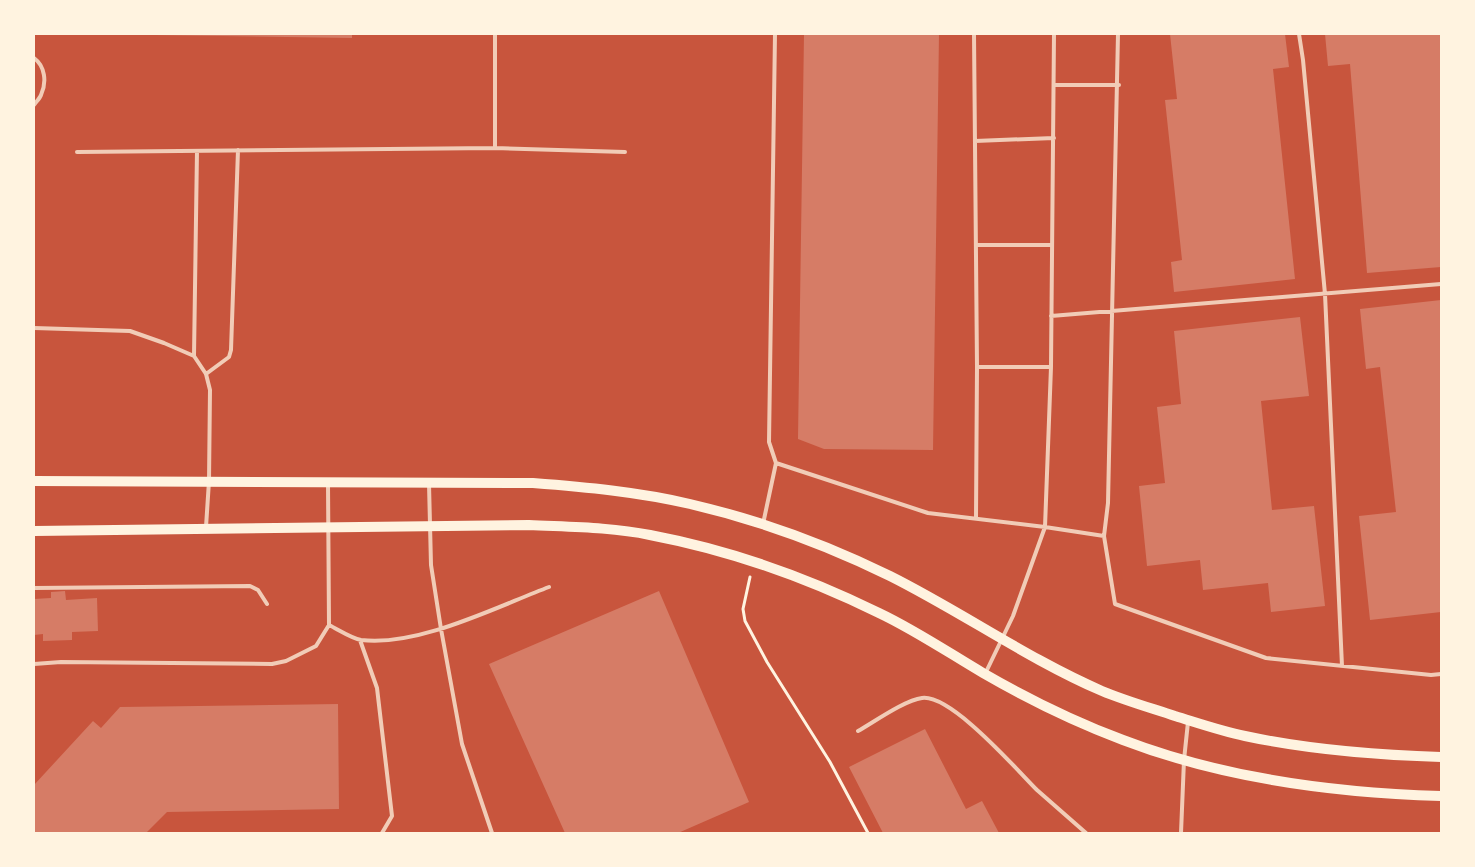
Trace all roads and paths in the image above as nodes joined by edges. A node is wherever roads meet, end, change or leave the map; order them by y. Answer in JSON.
{"nodes":[{"id":1,"x":495,"y":34,"type":"edge"},
{"id":2,"x":775,"y":34,"type":"edge"},
{"id":3,"x":974,"y":34,"type":"edge"},
{"id":4,"x":1054,"y":34,"type":"edge"},
{"id":5,"x":1118,"y":34,"type":"edge"},
{"id":6,"x":1299,"y":34,"type":"edge"},
{"id":7,"x":34,"y":58,"type":"edge"},
{"id":8,"x":1119,"y":84,"type":"junction"},
{"id":9,"x":1054,"y":85,"type":"junction"},
{"id":10,"x":34,"y":105,"type":"edge"},
{"id":11,"x":1054,"y":138,"type":"junction"},
{"id":12,"x":975,"y":141,"type":"junction"},
{"id":13,"x":495,"y":148,"type":"junction"},
{"id":14,"x":238,"y":150,"type":"junction"},
{"id":15,"x":197,"y":151,"type":"junction"},
{"id":16,"x":76,"y":152,"type":"dead end"},
{"id":17,"x":625,"y":152,"type":"dead end"},
{"id":18,"x":976,"y":245,"type":"junction"},
{"id":19,"x":1052,"y":245,"type":"junction"},
{"id":20,"x":1441,"y":284,"type":"edge"},
{"id":21,"x":1325,"y":294,"type":"junction"},
{"id":22,"x":1113,"y":311,"type":"junction"},
{"id":23,"x":1051,"y":316,"type":"junction"},
{"id":24,"x":34,"y":328,"type":"edge"},
{"id":25,"x":194,"y":356,"type":"junction"},
{"id":26,"x":1051,"y":367,"type":"junction"},
{"id":27,"x":977,"y":368,"type":"junction"},
{"id":28,"x":206,"y":374,"type":"junction"},
{"id":29,"x":776,"y":464,"type":"junction"},
{"id":30,"x":34,"y":481,"type":"edge"},
{"id":31,"x":209,"y":482,"type":"junction"},
{"id":32,"x":328,"y":482,"type":"junction"},
{"id":33,"x":429,"y":482,"type":"junction"},
{"id":34,"x":976,"y":518,"type":"junction"},
{"id":35,"x":763,"y":524,"type":"junction"},
{"id":36,"x":430,"y":526,"type":"junction"},
{"id":37,"x":1045,"y":526,"type":"junction"},
{"id":38,"x":328,"y":528,"type":"junction"},
{"id":39,"x":206,"y":529,"type":"junction"},
{"id":40,"x":34,"y":531,"type":"edge"},
{"id":41,"x":1104,"y":536,"type":"junction"},
{"id":42,"x":756,"y":563,"type":"junction"},
{"id":43,"x":549,"y":587,"type":"dead end"},
{"id":44,"x":34,"y":588,"type":"edge"},
{"id":45,"x":266,"y":604,"type":"dead end"},
{"id":46,"x":330,"y":625,"type":"junction"},
{"id":47,"x":441,"y":629,"type":"junction"},
{"id":48,"x":360,"y":640,"type":"junction"},
{"id":49,"x":1002,"y":640,"type":"junction"},
{"id":50,"x":34,"y":664,"type":"edge"},
{"id":51,"x":1342,"y":666,"type":"junction"},
{"id":52,"x":985,"y":674,"type":"junction"},
{"id":53,"x":1441,"y":674,"type":"edge"},
{"id":54,"x":1188,"y":720,"type":"junction"},
{"id":55,"x":858,"y":731,"type":"dead end"},
{"id":56,"x":1441,"y":757,"type":"edge"},
{"id":57,"x":1184,"y":760,"type":"junction"},
{"id":58,"x":1441,"y":796,"type":"edge"},
{"id":59,"x":382,"y":833,"type":"edge"},
{"id":60,"x":492,"y":833,"type":"edge"},
{"id":61,"x":868,"y":833,"type":"edge"},
{"id":62,"x":1086,"y":833,"type":"edge"},
{"id":63,"x":1181,"y":833,"type":"edge"}],
"edges":[{"from":1,"to":13,"type":"lane"},
{"from":2,"to":29,"type":"lane"},
{"from":3,"to":12,"type":"lane"},
{"from":4,"to":9,"type":"lane"},
{"from":5,"to":8,"type":"lane"},
{"from":6,"to":21,"type":"lane"},
{"from":7,"to":10,"type":"lane"},
{"from":8,"to":9,"type":"lane"},
{"from":8,"to":22,"type":"lane"},
{"from":9,"to":11,"type":"lane"},
{"from":11,"to":12,"type":"lane"},
{"from":11,"to":19,"type":"lane"},
{"from":12,"to":18,"type":"lane"},
{"from":13,"to":14,"type":"lane"},
{"from":13,"to":17,"type":"lane"},
{"from":14,"to":15,"type":"lane"},
{"from":14,"to":28,"type":"lane"},
{"from":15,"to":16,"type":"lane"},
{"from":15,"to":25,"type":"lane"},
{"from":18,"to":19,"type":"lane"},
{"from":18,"to":27,"type":"lane"},
{"from":19,"to":23,"type":"lane"},
{"from":20,"to":21,"type":"lane"},
{"from":21,"to":22,"type":"lane"},
{"from":21,"to":51,"type":"lane"},
{"from":22,"to":23,"type":"lane"},
{"from":22,"to":41,"type":"lane"},
{"from":23,"to":26,"type":"lane"},
{"from":24,"to":25,"type":"lane"},
{"from":25,"to":28,"type":"lane"},
{"from":26,"to":27,"type":"lane"},
{"from":26,"to":37,"type":"lane"},
{"from":27,"to":34,"type":"lane"},
{"from":28,"to":31,"type":"lane"},
{"from":29,"to":34,"type":"lane"},
{"from":29,"to":35,"type":"lane"},
{"from":30,"to":31,"type":"main road"},
{"from":31,"to":32,"type":"main road"},
{"from":31,"to":39,"type":"lane"},
{"from":32,"to":33,"type":"main road"},
{"from":32,"to":38,"type":"lane"},
{"from":33,"to":35,"type":"main road"},
{"from":33,"to":36,"type":"lane"},
{"from":34,"to":37,"type":"lane"},
{"from":35,"to":49,"type":"main road"},
{"from":36,"to":38,"type":"main road"},
{"from":36,"to":42,"type":"main road"},
{"from":36,"to":47,"type":"lane"},
{"from":37,"to":41,"type":"lane"},
{"from":37,"to":49,"type":"lane"},
{"from":38,"to":39,"type":"main road"},
{"from":38,"to":46,"type":"lane"},
{"from":39,"to":40,"type":"main road"},
{"from":41,"to":51,"type":"lane"},
{"from":42,"to":52,"type":"main road"},
{"from":42,"to":61,"type":"path"},
{"from":43,"to":47,"type":"lane"},
{"from":44,"to":45,"type":"lane"},
{"from":46,"to":48,"type":"lane"},
{"from":46,"to":50,"type":"lane"},
{"from":47,"to":48,"type":"lane"},
{"from":47,"to":60,"type":"lane"},
{"from":48,"to":59,"type":"lane"},
{"from":49,"to":52,"type":"lane"},
{"from":49,"to":54,"type":"main road"},
{"from":51,"to":53,"type":"lane"},
{"from":52,"to":57,"type":"main road"},
{"from":54,"to":56,"type":"main road"},
{"from":54,"to":57,"type":"lane"},
{"from":55,"to":62,"type":"lane"},
{"from":57,"to":58,"type":"main road"},
{"from":57,"to":63,"type":"lane"}]}
